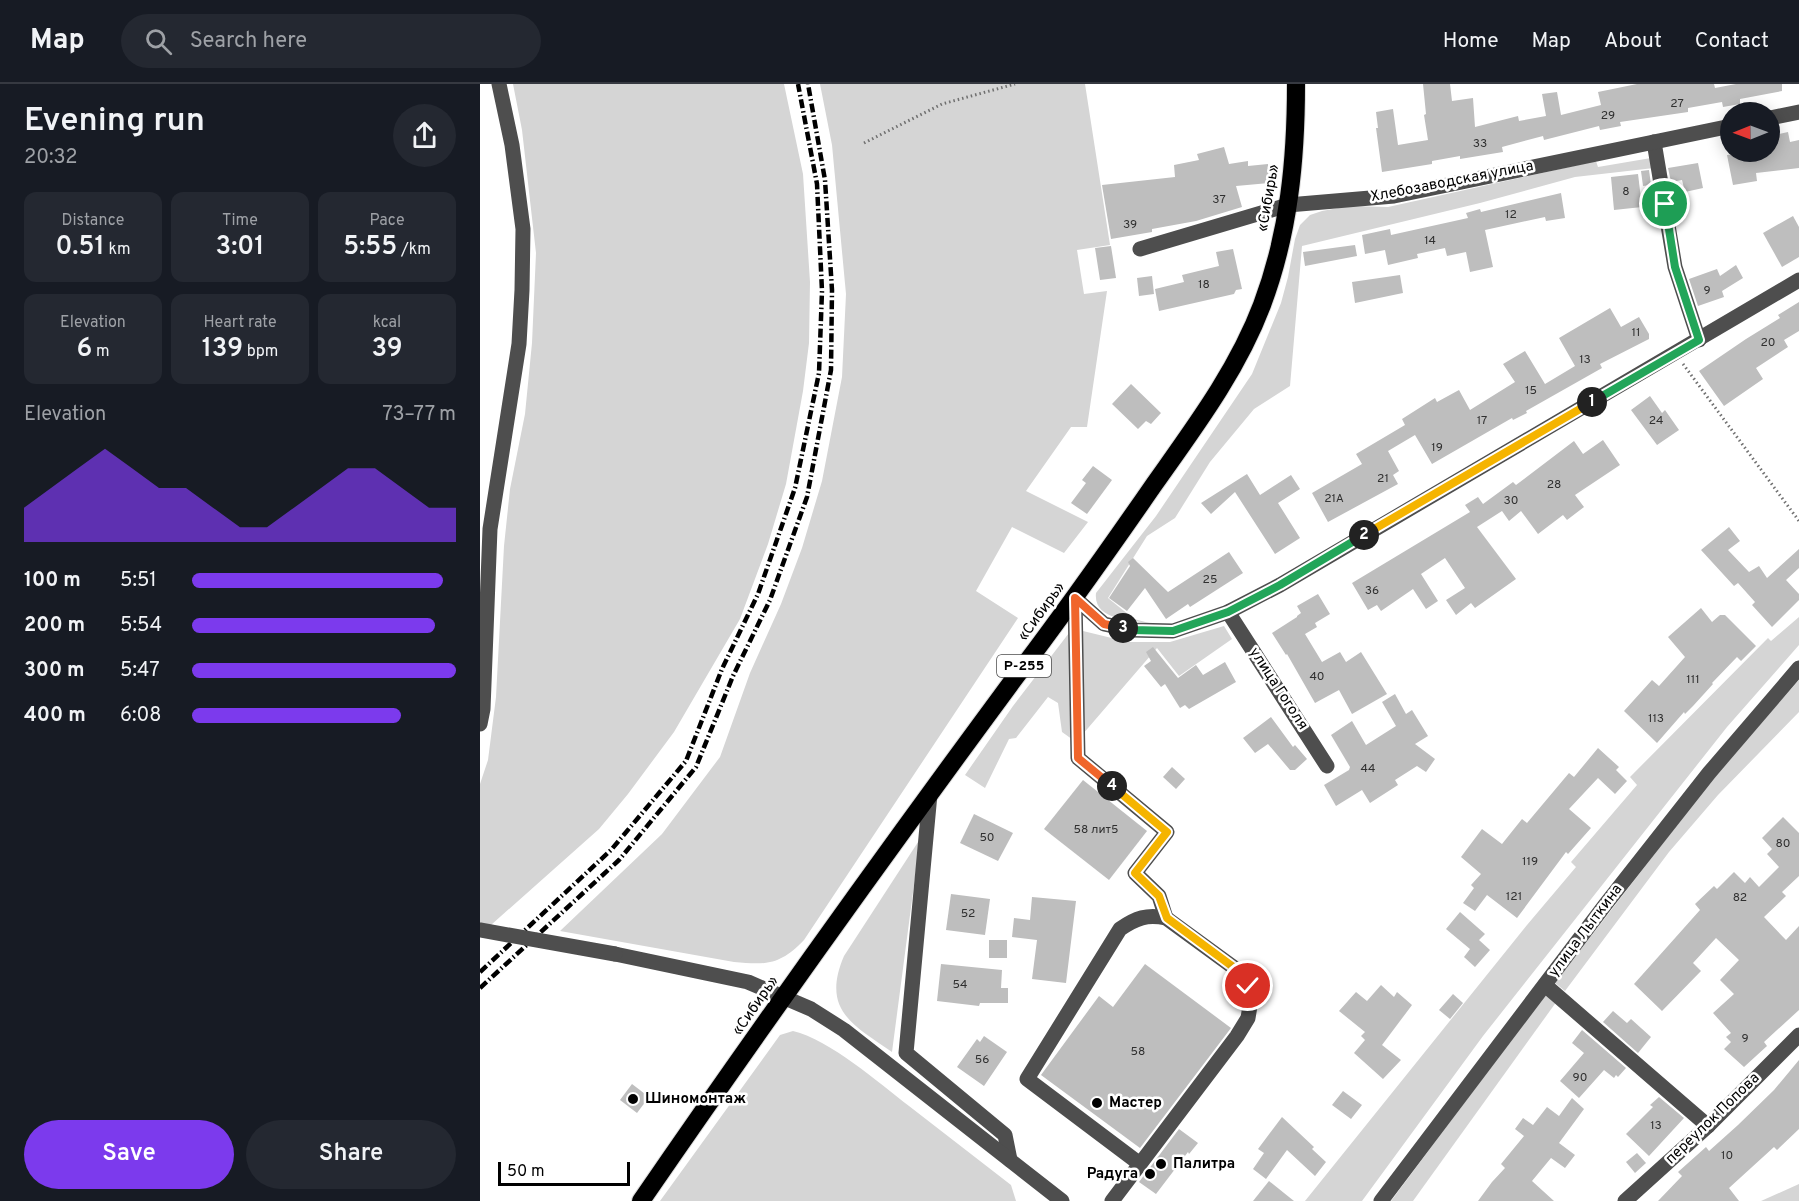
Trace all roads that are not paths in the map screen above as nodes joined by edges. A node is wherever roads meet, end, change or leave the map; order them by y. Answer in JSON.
{"nodes":[{"id":1,"x":499,"y":84,"type":"edge"},
{"id":2,"x":1296,"y":84,"type":"edge"},
{"id":3,"x":1799,"y":112,"type":"edge"},
{"id":4,"x":1780,"y":116,"type":"edge"},
{"id":5,"x":1720,"y":128,"type":"edge"},
{"id":6,"x":1654,"y":142,"type":"junction"},
{"id":7,"x":1288,"y":205,"type":"junction"},
{"id":8,"x":1140,"y":249,"type":"dead end"},
{"id":9,"x":1799,"y":279,"type":"edge"},
{"id":10,"x":1699,"y":340,"type":"junction"},
{"id":11,"x":1075,"y":598,"type":"junction"},
{"id":12,"x":1228,"y":612,"type":"junction"},
{"id":13,"x":1799,"y":668,"type":"edge"},
{"id":14,"x":480,"y":724,"type":"edge"},
{"id":15,"x":1328,"y":766,"type":"dead end"},
{"id":16,"x":930,"y":794,"type":"junction"},
{"id":17,"x":1167,"y":918,"type":"junction"},
{"id":18,"x":480,"y":930,"type":"edge"},
{"id":19,"x":1545,"y":985,"type":"junction"},
{"id":20,"x":784,"y":996,"type":"junction"},
{"id":21,"x":1799,"y":1035,"type":"edge"},
{"id":22,"x":1708,"y":1126,"type":"junction"},
{"id":23,"x":1010,"y":1160,"type":"junction"},
{"id":24,"x":1140,"y":1164,"type":"junction"},
{"id":25,"x":641,"y":1201,"type":"edge"},
{"id":26,"x":1062,"y":1201,"type":"edge"},
{"id":27,"x":1112,"y":1201,"type":"edge"},
{"id":28,"x":1381,"y":1201,"type":"edge"},
{"id":29,"x":1625,"y":1201,"type":"edge"}],
"edges":[{"from":1,"to":14,"type":"street"},
{"from":2,"to":7,"type":"highway","name":"«Сибирь»","number":"Р-255"},
{"from":3,"to":4,"type":"street"},
{"from":5,"to":6,"type":"street","name":"Хлебозаводская улица"},
{"from":6,"to":7,"type":"street","name":"Хлебозаводская улица"},
{"from":6,"to":10,"type":"street"},
{"from":7,"to":8,"type":"street","name":"Хлебозаводская улица"},
{"from":7,"to":11,"type":"highway","name":"«Сибирь»","number":"Р-255"},
{"from":9,"to":10,"type":"street"},
{"from":10,"to":12,"type":"street"},
{"from":11,"to":12,"type":"street"},
{"from":11,"to":16,"type":"highway","name":"«Сибирь»","number":"Р-255"},
{"from":11,"to":17,"type":"street"},
{"from":12,"to":15,"type":"street","name":"улица Гоголя"},
{"from":13,"to":19,"type":"street","name":"улица Лыткина"},
{"from":16,"to":20,"type":"highway","name":"«Сибирь»","number":"Р-255"},
{"from":16,"to":23,"type":"street"},
{"from":17,"to":24,"type":"street"},
{"from":17,"to":24,"type":"street"},
{"from":18,"to":20,"type":"street","bridge":true},
{"from":19,"to":22,"type":"street"},
{"from":19,"to":28,"type":"street","name":"улица Лыткина"},
{"from":20,"to":23,"type":"street"},
{"from":20,"to":25,"type":"highway","name":"«Сибирь»","number":"Р-255"},
{"from":21,"to":22,"type":"street","name":"переулок Попова"},
{"from":22,"to":29,"type":"street","name":"переулок Попова"},
{"from":23,"to":26,"type":"street"},
{"from":24,"to":27,"type":"street"}]}
